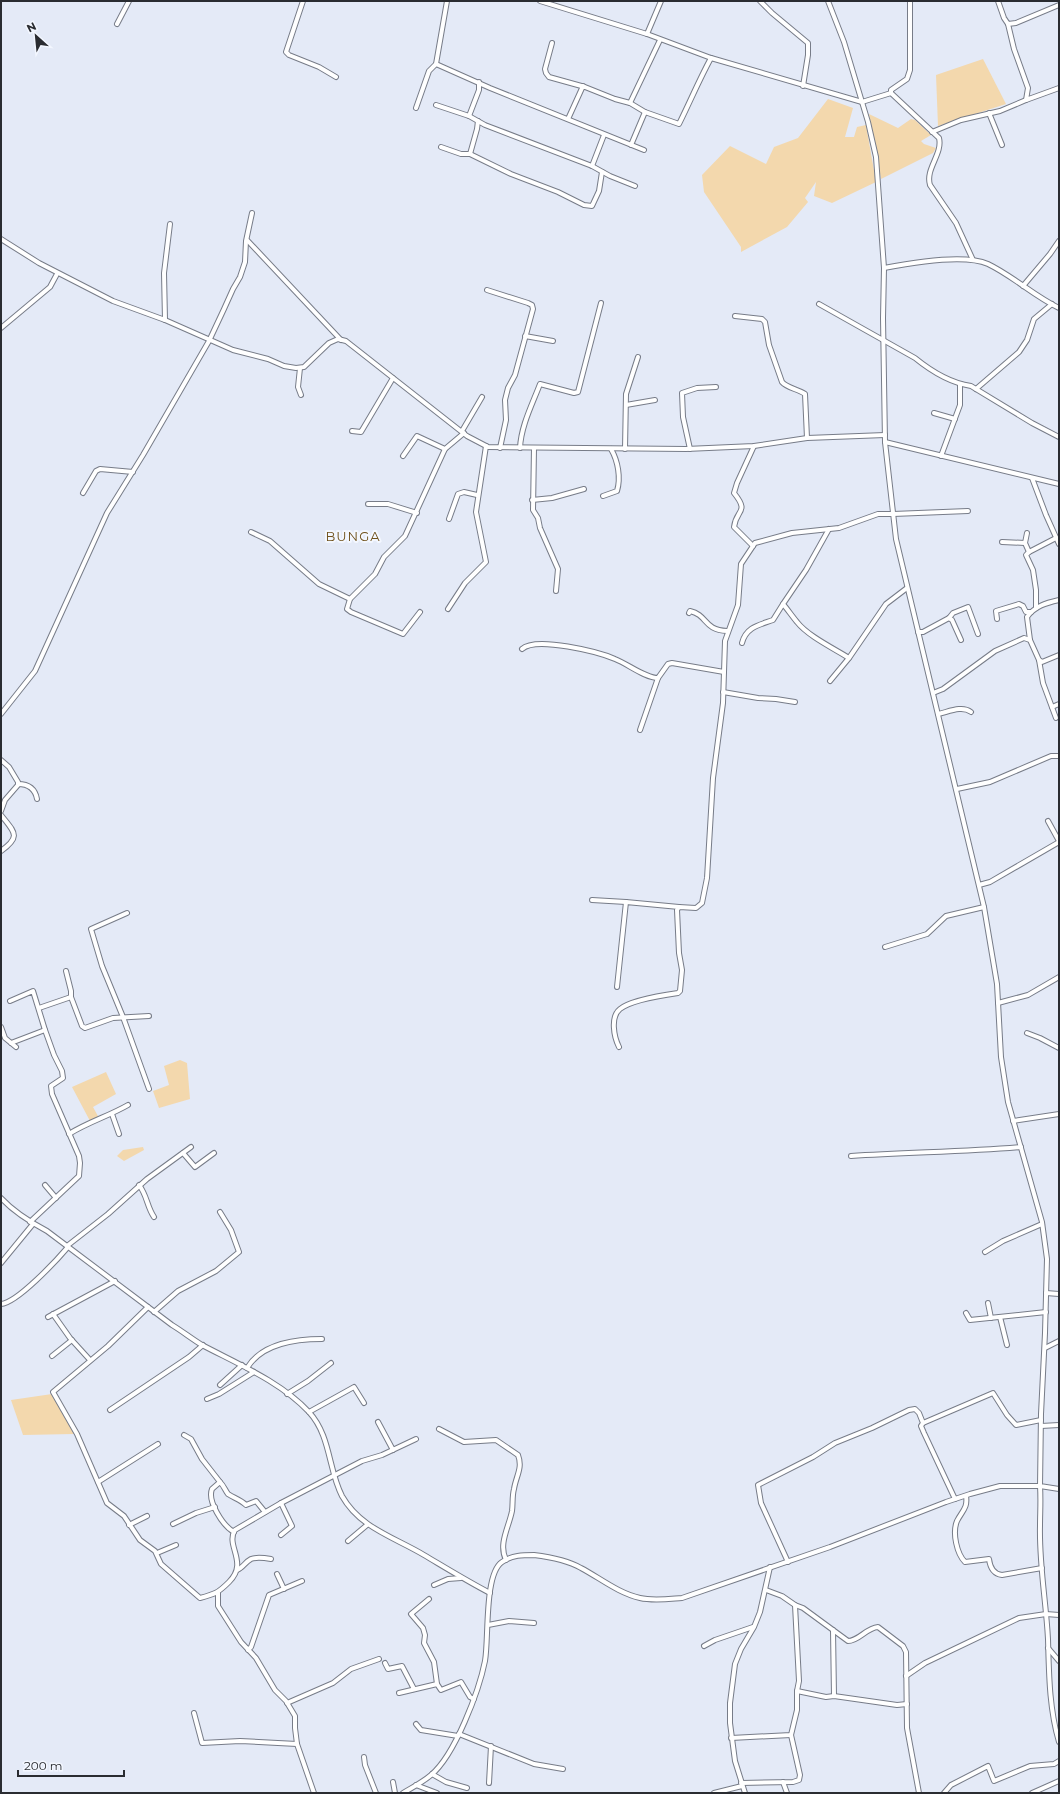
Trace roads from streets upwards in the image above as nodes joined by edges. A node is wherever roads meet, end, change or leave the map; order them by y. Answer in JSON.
{"nodes":[{"id":1,"x":129,"y":1,"type":"edge"},
{"id":2,"x":303,"y":1,"type":"edge"},
{"id":3,"x":447,"y":1,"type":"edge"},
{"id":4,"x":540,"y":1,"type":"edge"},
{"id":5,"x":661,"y":1,"type":"edge"},
{"id":6,"x":760,"y":1,"type":"edge"},
{"id":7,"x":828,"y":1,"type":"edge"},
{"id":8,"x":910,"y":1,"type":"edge"},
{"id":9,"x":998,"y":1,"type":"edge"},
{"id":10,"x":1059,"y":4,"type":"edge"},
{"id":11,"x":117,"y":24,"type":"dead end"},
{"id":12,"x":1008,"y":24,"type":"junction"},
{"id":13,"x":647,"y":34,"type":"junction"},
{"id":14,"x":660,"y":40,"type":"junction"},
{"id":15,"x":552,"y":43,"type":"dead end"},
{"id":16,"x":711,"y":58,"type":"junction"},
{"id":17,"x":436,"y":64,"type":"junction"},
{"id":18,"x":336,"y":77,"type":"dead end"},
{"id":19,"x":479,"y":82,"type":"junction"},
{"id":20,"x":583,"y":86,"type":"junction"},
{"id":21,"x":802,"y":86,"type":"junction"},
{"id":22,"x":1059,"y":88,"type":"edge"},
{"id":23,"x":891,"y":93,"type":"junction"},
{"id":24,"x":1026,"y":100,"type":"junction"},
{"id":25,"x":630,"y":102,"type":"junction"},
{"id":26,"x":862,"y":102,"type":"junction"},
{"id":27,"x":436,"y":105,"type":"dead end"},
{"id":28,"x":416,"y":108,"type":"dead end"},
{"id":29,"x":644,"y":112,"type":"junction"},
{"id":30,"x":989,"y":113,"type":"junction"},
{"id":31,"x":469,"y":116,"type":"junction"},
{"id":32,"x":568,"y":119,"type":"junction"},
{"id":33,"x":478,"y":121,"type":"junction"},
{"id":34,"x":932,"y":132,"type":"junction"},
{"id":35,"x":604,"y":135,"type":"junction"},
{"id":36,"x":631,"y":145,"type":"junction"},
{"id":37,"x":1002,"y":145,"type":"dead end"},
{"id":38,"x":441,"y":147,"type":"dead end"},
{"id":39,"x":644,"y":150,"type":"dead end"},
{"id":40,"x":470,"y":154,"type":"junction"},
{"id":41,"x":592,"y":166,"type":"junction"},
{"id":42,"x":602,"y":172,"type":"junction"},
{"id":43,"x":635,"y":186,"type":"dead end"},
{"id":44,"x":252,"y":213,"type":"dead end"},
{"id":45,"x":170,"y":224,"type":"dead end"},
{"id":46,"x":1,"y":239,"type":"edge"},
{"id":47,"x":247,"y":240,"type":"junction"},
{"id":48,"x":1059,"y":241,"type":"edge"},
{"id":49,"x":973,"y":260,"type":"junction"},
{"id":50,"x":884,"y":268,"type":"junction"},
{"id":51,"x":57,"y":274,"type":"junction"},
{"id":52,"x":1023,"y":286,"type":"junction"},
{"id":53,"x":487,"y":290,"type":"dead end"},
{"id":54,"x":601,"y":303,"type":"dead end"},
{"id":55,"x":819,"y":304,"type":"dead end"},
{"id":56,"x":1052,"y":304,"type":"junction"},
{"id":57,"x":1059,"y":308,"type":"edge"},
{"id":58,"x":735,"y":316,"type":"dead end"},
{"id":59,"x":165,"y":320,"type":"junction"},
{"id":60,"x":1,"y":328,"type":"edge"},
{"id":61,"x":525,"y":336,"type":"junction"},
{"id":62,"x":342,"y":340,"type":"junction"},
{"id":63,"x":883,"y":340,"type":"junction"},
{"id":64,"x":209,"y":341,"type":"junction"},
{"id":65,"x":553,"y":341,"type":"dead end"},
{"id":66,"x":638,"y":356,"type":"dead end"},
{"id":67,"x":300,"y":368,"type":"junction"},
{"id":68,"x":393,"y":378,"type":"junction"},
{"id":69,"x":960,"y":384,"type":"junction"},
{"id":70,"x":716,"y":387,"type":"dead end"},
{"id":71,"x":976,"y":389,"type":"junction"},
{"id":72,"x":301,"y":395,"type":"dead end"},
{"id":73,"x":482,"y":398,"type":"dead end"},
{"id":74,"x":655,"y":400,"type":"dead end"},
{"id":75,"x":626,"y":405,"type":"junction"},
{"id":76,"x":934,"y":412,"type":"dead end"},
{"id":77,"x":955,"y":419,"type":"junction"},
{"id":78,"x":352,"y":431,"type":"dead end"},
{"id":79,"x":463,"y":432,"type":"junction"},
{"id":80,"x":885,"y":435,"type":"junction"},
{"id":81,"x":1059,"y":437,"type":"edge"},
{"id":82,"x":807,"y":438,"type":"junction"},
{"id":83,"x":885,"y":442,"type":"junction"},
{"id":84,"x":486,"y":446,"type":"junction"},
{"id":85,"x":754,"y":446,"type":"junction"},
{"id":86,"x":500,"y":448,"type":"junction"},
{"id":87,"x":520,"y":448,"type":"junction"},
{"id":88,"x":534,"y":448,"type":"junction"},
{"id":89,"x":446,"y":449,"type":"junction"},
{"id":90,"x":611,"y":449,"type":"junction"},
{"id":91,"x":690,"y":449,"type":"junction"},
{"id":92,"x":626,"y":450,"type":"junction"},
{"id":93,"x":403,"y":456,"type":"dead end"},
{"id":94,"x":941,"y":456,"type":"junction"},
{"id":95,"x":133,"y":472,"type":"junction"},
{"id":96,"x":1032,"y":478,"type":"junction"},
{"id":97,"x":1059,"y":484,"type":"edge"},
{"id":98,"x":584,"y":489,"type":"dead end"},
{"id":99,"x":83,"y":493,"type":"dead end"},
{"id":100,"x":477,"y":495,"type":"junction"},
{"id":101,"x":603,"y":496,"type":"dead end"},
{"id":102,"x":532,"y":500,"type":"junction"},
{"id":103,"x":368,"y":504,"type":"dead end"},
{"id":104,"x":968,"y":511,"type":"dead end"},
{"id":105,"x":417,"y":513,"type":"junction"},
{"id":106,"x":893,"y":514,"type":"junction"},
{"id":107,"x":449,"y":519,"type":"dead end"},
{"id":108,"x":829,"y":529,"type":"junction"},
{"id":109,"x":251,"y":532,"type":"dead end"},
{"id":110,"x":1027,"y":533,"type":"dead end"},
{"id":111,"x":1056,"y":538,"type":"junction"},
{"id":112,"x":1002,"y":542,"type":"dead end"},
{"id":113,"x":1025,"y":543,"type":"junction"},
{"id":114,"x":1059,"y":544,"type":"edge"},
{"id":115,"x":753,"y":546,"type":"junction"},
{"id":116,"x":1029,"y":552,"type":"junction"},
{"id":117,"x":907,"y":588,"type":"junction"},
{"id":118,"x":556,"y":591,"type":"dead end"},
{"id":119,"x":350,"y":599,"type":"junction"},
{"id":120,"x":1059,"y":600,"type":"edge"},
{"id":121,"x":783,"y":604,"type":"junction"},
{"id":122,"x":1036,"y":608,"type":"junction"},
{"id":123,"x":448,"y":609,"type":"dead end"},
{"id":124,"x":420,"y":612,"type":"dead end"},
{"id":125,"x":1031,"y":612,"type":"junction"},
{"id":126,"x":689,"y":613,"type":"dead end"},
{"id":127,"x":949,"y":618,"type":"junction"},
{"id":128,"x":997,"y":619,"type":"dead end"},
{"id":129,"x":727,"y":632,"type":"junction"},
{"id":130,"x":918,"y":632,"type":"junction"},
{"id":131,"x":1028,"y":632,"type":"junction"},
{"id":132,"x":978,"y":634,"type":"dead end"},
{"id":133,"x":1024,"y":638,"type":"junction"},
{"id":134,"x":961,"y":640,"type":"dead end"},
{"id":135,"x":1030,"y":640,"type":"junction"},
{"id":136,"x":742,"y":643,"type":"dead end"},
{"id":137,"x":522,"y":649,"type":"dead end"},
{"id":138,"x":1059,"y":655,"type":"edge"},
{"id":139,"x":849,"y":658,"type":"junction"},
{"id":140,"x":1039,"y":660,"type":"junction"},
{"id":141,"x":724,"y":672,"type":"junction"},
{"id":142,"x":658,"y":678,"type":"junction"},
{"id":143,"x":830,"y":681,"type":"dead end"},
{"id":144,"x":724,"y":692,"type":"junction"},
{"id":145,"x":933,"y":693,"type":"junction"},
{"id":146,"x":795,"y":702,"type":"dead end"},
{"id":147,"x":1059,"y":704,"type":"edge"},
{"id":148,"x":1052,"y":707,"type":"junction"},
{"id":149,"x":971,"y":712,"type":"dead end"},
{"id":150,"x":1,"y":714,"type":"edge"},
{"id":151,"x":938,"y":714,"type":"junction"},
{"id":152,"x":1056,"y":718,"type":"dead end"},
{"id":153,"x":640,"y":730,"type":"dead end"},
{"id":154,"x":1059,"y":756,"type":"edge"},
{"id":155,"x":1,"y":760,"type":"edge"},
{"id":156,"x":18,"y":784,"type":"junction"},
{"id":157,"x":957,"y":789,"type":"junction"},
{"id":158,"x":37,"y":799,"type":"dead end"},
{"id":159,"x":1,"y":811,"type":"edge"},
{"id":160,"x":1,"y":815,"type":"edge"},
{"id":161,"x":1048,"y":821,"type":"dead end"},
{"id":162,"x":1059,"y":842,"type":"edge"},
{"id":163,"x":1,"y":851,"type":"edge"},
{"id":164,"x":979,"y":885,"type":"junction"},
{"id":165,"x":592,"y":900,"type":"dead end"},
{"id":166,"x":626,"y":902,"type":"junction"},
{"id":167,"x":679,"y":907,"type":"junction"},
{"id":168,"x":984,"y":907,"type":"junction"},
{"id":169,"x":126,"y":913,"type":"dead end"},
{"id":170,"x":885,"y":947,"type":"dead end"},
{"id":171,"x":66,"y":971,"type":"dead end"},
{"id":172,"x":1059,"y":977,"type":"edge"},
{"id":173,"x":617,"y":987,"type":"dead end"},
{"id":174,"x":70,"y":997,"type":"junction"},
{"id":175,"x":10,"y":1001,"type":"dead end"},
{"id":176,"x":998,"y":1003,"type":"junction"},
{"id":177,"x":39,"y":1008,"type":"junction"},
{"id":178,"x":149,"y":1016,"type":"dead end"},
{"id":179,"x":123,"y":1017,"type":"junction"},
{"id":180,"x":1,"y":1027,"type":"edge"},
{"id":181,"x":45,"y":1030,"type":"junction"},
{"id":182,"x":1027,"y":1033,"type":"dead end"},
{"id":183,"x":3,"y":1039,"type":"edge"},
{"id":184,"x":11,"y":1043,"type":"junction"},
{"id":185,"x":16,"y":1047,"type":"dead end"},
{"id":186,"x":619,"y":1047,"type":"dead end"},
{"id":187,"x":1059,"y":1048,"type":"edge"},
{"id":188,"x":149,"y":1090,"type":"dead end"},
{"id":189,"x":128,"y":1105,"type":"dead end"},
{"id":190,"x":112,"y":1114,"type":"junction"},
{"id":191,"x":1059,"y":1114,"type":"edge"},
{"id":192,"x":1014,"y":1121,"type":"junction"},
{"id":193,"x":69,"y":1134,"type":"junction"},
{"id":194,"x":119,"y":1134,"type":"dead end"},
{"id":195,"x":191,"y":1147,"type":"dead end"},
{"id":196,"x":1021,"y":1147,"type":"junction"},
{"id":197,"x":214,"y":1153,"type":"dead end"},
{"id":198,"x":183,"y":1154,"type":"junction"},
{"id":199,"x":851,"y":1156,"type":"dead end"},
{"id":200,"x":45,"y":1185,"type":"dead end"},
{"id":201,"x":139,"y":1185,"type":"junction"},
{"id":202,"x":1,"y":1198,"type":"edge"},
{"id":203,"x":56,"y":1198,"type":"junction"},
{"id":204,"x":220,"y":1212,"type":"dead end"},
{"id":205,"x":154,"y":1217,"type":"dead end"},
{"id":206,"x":32,"y":1223,"type":"junction"},
{"id":207,"x":1042,"y":1224,"type":"junction"},
{"id":208,"x":68,"y":1247,"type":"junction"},
{"id":209,"x":985,"y":1252,"type":"dead end"},
{"id":210,"x":1,"y":1263,"type":"edge"},
{"id":211,"x":114,"y":1282,"type":"junction"},
{"id":212,"x":1046,"y":1293,"type":"junction"},
{"id":213,"x":1059,"y":1294,"type":"edge"},
{"id":214,"x":988,"y":1303,"type":"dead end"},
{"id":215,"x":1,"y":1304,"type":"edge"},
{"id":216,"x":148,"y":1306,"type":"junction"},
{"id":217,"x":154,"y":1312,"type":"junction"},
{"id":218,"x":1046,"y":1312,"type":"junction"},
{"id":219,"x":966,"y":1313,"type":"dead end"},
{"id":220,"x":53,"y":1314,"type":"junction"},
{"id":221,"x":48,"y":1317,"type":"dead end"},
{"id":222,"x":1000,"y":1317,"type":"junction"},
{"id":223,"x":990,"y":1318,"type":"junction"},
{"id":224,"x":322,"y":1339,"type":"dead end"},
{"id":225,"x":72,"y":1340,"type":"junction"},
{"id":226,"x":1059,"y":1341,"type":"edge"},
{"id":227,"x":203,"y":1345,"type":"junction"},
{"id":228,"x":1007,"y":1345,"type":"dead end"},
{"id":229,"x":1044,"y":1348,"type":"junction"},
{"id":230,"x":52,"y":1356,"type":"dead end"},
{"id":231,"x":90,"y":1360,"type":"junction"},
{"id":232,"x":330,"y":1363,"type":"dead end"},
{"id":233,"x":242,"y":1365,"type":"junction"},
{"id":234,"x":247,"y":1368,"type":"junction"},
{"id":235,"x":254,"y":1372,"type":"junction"},
{"id":236,"x":220,"y":1385,"type":"dead end"},
{"id":237,"x":288,"y":1394,"type":"junction"},
{"id":238,"x":207,"y":1399,"type":"dead end"},
{"id":239,"x":364,"y":1403,"type":"dead end"},
{"id":240,"x":110,"y":1410,"type":"dead end"},
{"id":241,"x":309,"y":1412,"type":"junction"},
{"id":242,"x":1041,"y":1420,"type":"junction"},
{"id":243,"x":378,"y":1422,"type":"dead end"},
{"id":244,"x":923,"y":1423,"type":"junction"},
{"id":245,"x":1059,"y":1425,"type":"edge"},
{"id":246,"x":1041,"y":1426,"type":"junction"},
{"id":247,"x":439,"y":1429,"type":"dead end"},
{"id":248,"x":184,"y":1435,"type":"dead end"},
{"id":249,"x":416,"y":1438,"type":"dead end"},
{"id":250,"x":158,"y":1444,"type":"dead end"},
{"id":251,"x":393,"y":1450,"type":"junction"},
{"id":252,"x":334,"y":1476,"type":"junction"},
{"id":253,"x":98,"y":1482,"type":"junction"},
{"id":254,"x":220,"y":1482,"type":"junction"},
{"id":255,"x":1040,"y":1486,"type":"junction"},
{"id":256,"x":1059,"y":1489,"type":"edge"},
{"id":257,"x":966,"y":1496,"type":"junction"},
{"id":258,"x":955,"y":1499,"type":"junction"},
{"id":259,"x":281,"y":1503,"type":"junction"},
{"id":260,"x":214,"y":1507,"type":"junction"},
{"id":261,"x":265,"y":1512,"type":"junction"},
{"id":262,"x":147,"y":1516,"type":"dead end"},
{"id":263,"x":173,"y":1524,"type":"dead end"},
{"id":264,"x":130,"y":1525,"type":"junction"},
{"id":265,"x":367,"y":1525,"type":"junction"},
{"id":266,"x":234,"y":1532,"type":"junction"},
{"id":267,"x":281,"y":1535,"type":"dead end"},
{"id":268,"x":348,"y":1541,"type":"dead end"},
{"id":269,"x":176,"y":1545,"type":"dead end"},
{"id":270,"x":157,"y":1553,"type":"junction"},
{"id":271,"x":271,"y":1559,"type":"dead end"},
{"id":272,"x":506,"y":1560,"type":"junction"},
{"id":273,"x":788,"y":1562,"type":"junction"},
{"id":274,"x":770,"y":1567,"type":"junction"},
{"id":275,"x":1042,"y":1568,"type":"junction"},
{"id":276,"x":237,"y":1570,"type":"junction"},
{"id":277,"x":277,"y":1574,"type":"dead end"},
{"id":278,"x":461,"y":1578,"type":"junction"},
{"id":279,"x":302,"y":1581,"type":"dead end"},
{"id":280,"x":434,"y":1585,"type":"dead end"},
{"id":281,"x":284,"y":1589,"type":"junction"},
{"id":282,"x":766,"y":1590,"type":"junction"},
{"id":283,"x":218,"y":1593,"type":"junction"},
{"id":284,"x":490,"y":1593,"type":"junction"},
{"id":285,"x":429,"y":1599,"type":"dead end"},
{"id":286,"x":795,"y":1605,"type":"junction"},
{"id":287,"x":1046,"y":1614,"type":"junction"},
{"id":288,"x":1059,"y":1615,"type":"edge"},
{"id":289,"x":534,"y":1623,"type":"dead end"},
{"id":290,"x":488,"y":1625,"type":"junction"},
{"id":291,"x":754,"y":1627,"type":"junction"},
{"id":292,"x":833,"y":1630,"type":"junction"},
{"id":293,"x":704,"y":1646,"type":"dead end"},
{"id":294,"x":1048,"y":1648,"type":"junction"},
{"id":295,"x":248,"y":1650,"type":"junction"},
{"id":296,"x":379,"y":1659,"type":"dead end"},
{"id":297,"x":1059,"y":1661,"type":"edge"},
{"id":298,"x":385,"y":1663,"type":"dead end"},
{"id":299,"x":906,"y":1676,"type":"junction"},
{"id":300,"x":437,"y":1684,"type":"junction"},
{"id":301,"x":414,"y":1689,"type":"junction"},
{"id":302,"x":797,"y":1691,"type":"junction"},
{"id":303,"x":399,"y":1693,"type":"dead end"},
{"id":304,"x":834,"y":1696,"type":"junction"},
{"id":305,"x":474,"y":1699,"type":"junction"},
{"id":306,"x":287,"y":1703,"type":"junction"},
{"id":307,"x":907,"y":1704,"type":"junction"},
{"id":308,"x":194,"y":1713,"type":"dead end"},
{"id":309,"x":416,"y":1724,"type":"dead end"},
{"id":310,"x":458,"y":1735,"type":"junction"},
{"id":311,"x":791,"y":1735,"type":"junction"},
{"id":312,"x":731,"y":1738,"type":"junction"},
{"id":313,"x":1059,"y":1742,"type":"edge"},
{"id":314,"x":297,"y":1744,"type":"junction"},
{"id":315,"x":491,"y":1746,"type":"junction"},
{"id":316,"x":364,"y":1757,"type":"dead end"},
{"id":317,"x":1059,"y":1761,"type":"edge"},
{"id":318,"x":563,"y":1769,"type":"dead end"},
{"id":319,"x":432,"y":1774,"type":"junction"},
{"id":320,"x":1059,"y":1781,"type":"edge"},
{"id":321,"x":393,"y":1782,"type":"dead end"},
{"id":322,"x":783,"y":1782,"type":"junction"},
{"id":323,"x":489,"y":1783,"type":"dead end"},
{"id":324,"x":742,"y":1784,"type":"junction"},
{"id":325,"x":416,"y":1785,"type":"junction"},
{"id":326,"x":467,"y":1788,"type":"dead end"},
{"id":327,"x":314,"y":1793,"type":"edge"},
{"id":328,"x":376,"y":1793,"type":"edge"},
{"id":329,"x":395,"y":1793,"type":"edge"},
{"id":330,"x":404,"y":1793,"type":"edge"},
{"id":331,"x":436,"y":1793,"type":"edge"},
{"id":332,"x":714,"y":1793,"type":"edge"},
{"id":333,"x":745,"y":1793,"type":"edge"},
{"id":334,"x":787,"y":1793,"type":"edge"},
{"id":335,"x":919,"y":1793,"type":"edge"},
{"id":336,"x":944,"y":1793,"type":"edge"},
{"id":337,"x":1032,"y":1793,"type":"edge"}],
"edges":[{"from":1,"to":11,"type":"street"},
{"from":2,"to":18,"type":"street"},
{"from":3,"to":17,"type":"street"},
{"from":4,"to":13,"type":"street"},
{"from":5,"to":13,"type":"street"},
{"from":6,"to":21,"type":"street"},
{"from":7,"to":26,"type":"street"},
{"from":8,"to":23,"type":"street"},
{"from":9,"to":12,"type":"street"},
{"from":10,"to":12,"type":"street"},
{"from":12,"to":24,"type":"street"},
{"from":13,"to":14,"type":"street"},
{"from":14,"to":16,"type":"street"},
{"from":14,"to":25,"type":"street"},
{"from":15,"to":20,"type":"street"},
{"from":16,"to":21,"type":"street"},
{"from":16,"to":29,"type":"street"},
{"from":17,"to":19,"type":"street"},
{"from":17,"to":28,"type":"street"},
{"from":19,"to":31,"type":"street"},
{"from":19,"to":32,"type":"street"},
{"from":20,"to":25,"type":"street"},
{"from":20,"to":32,"type":"street"},
{"from":21,"to":26,"type":"street"},
{"from":22,"to":24,"type":"street"},
{"from":23,"to":26,"type":"street"},
{"from":23,"to":34,"type":"street"},
{"from":24,"to":30,"type":"street"},
{"from":25,"to":29,"type":"street"},
{"from":26,"to":50,"type":"street"},
{"from":27,"to":31,"type":"street"},
{"from":29,"to":36,"type":"street"},
{"from":30,"to":34,"type":"street"},
{"from":30,"to":37,"type":"street"},
{"from":31,"to":33,"type":"street"},
{"from":32,"to":35,"type":"street"},
{"from":33,"to":40,"type":"street"},
{"from":33,"to":41,"type":"street"},
{"from":34,"to":49,"type":"street"},
{"from":35,"to":36,"type":"street"},
{"from":35,"to":41,"type":"street"},
{"from":36,"to":39,"type":"street"},
{"from":38,"to":40,"type":"street"},
{"from":40,"to":42,"type":"street"},
{"from":41,"to":42,"type":"street"},
{"from":42,"to":43,"type":"street"},
{"from":44,"to":47,"type":"street"},
{"from":45,"to":59,"type":"street"},
{"from":46,"to":51,"type":"street"},
{"from":47,"to":62,"type":"street"},
{"from":47,"to":64,"type":"street"},
{"from":48,"to":52,"type":"street"},
{"from":49,"to":50,"type":"street"},
{"from":49,"to":52,"type":"street"},
{"from":50,"to":63,"type":"street"},
{"from":51,"to":59,"type":"street"},
{"from":51,"to":60,"type":"street"},
{"from":52,"to":56,"type":"street"},
{"from":53,"to":61,"type":"street"},
{"from":54,"to":87,"type":"street"},
{"from":55,"to":63,"type":"street"},
{"from":56,"to":57,"type":"street"},
{"from":56,"to":71,"type":"street"},
{"from":58,"to":82,"type":"street"},
{"from":59,"to":64,"type":"street"},
{"from":61,"to":65,"type":"street"},
{"from":61,"to":86,"type":"street"},
{"from":62,"to":67,"type":"street"},
{"from":62,"to":68,"type":"street"},
{"from":63,"to":69,"type":"street"},
{"from":63,"to":80,"type":"street"},
{"from":64,"to":67,"type":"street"},
{"from":64,"to":95,"type":"street"},
{"from":66,"to":75,"type":"street"},
{"from":67,"to":72,"type":"street"},
{"from":68,"to":78,"type":"street"},
{"from":68,"to":79,"type":"street"},
{"from":69,"to":71,"type":"street"},
{"from":69,"to":77,"type":"street"},
{"from":70,"to":91,"type":"street"},
{"from":71,"to":81,"type":"street"},
{"from":73,"to":79,"type":"street"},
{"from":74,"to":75,"type":"street"},
{"from":75,"to":92,"type":"street"},
{"from":76,"to":77,"type":"street"},
{"from":77,"to":94,"type":"street"},
{"from":79,"to":84,"type":"street"},
{"from":79,"to":89,"type":"street"},
{"from":80,"to":82,"type":"street"},
{"from":80,"to":83,"type":"street"},
{"from":82,"to":85,"type":"street"},
{"from":83,"to":94,"type":"street"},
{"from":83,"to":106,"type":"street"},
{"from":84,"to":86,"type":"street"},
{"from":84,"to":100,"type":"street"},
{"from":85,"to":91,"type":"street"},
{"from":85,"to":115,"type":"street"},
{"from":86,"to":87,"type":"street"},
{"from":87,"to":88,"type":"street"},
{"from":88,"to":90,"type":"street"},
{"from":88,"to":102,"type":"street"},
{"from":89,"to":93,"type":"street"},
{"from":89,"to":105,"type":"street"},
{"from":90,"to":92,"type":"street"},
{"from":90,"to":101,"type":"street"},
{"from":91,"to":92,"type":"street"},
{"from":94,"to":96,"type":"street"},
{"from":95,"to":99,"type":"street"},
{"from":95,"to":150,"type":"street"},
{"from":96,"to":97,"type":"street"},
{"from":96,"to":111,"type":"street"},
{"from":98,"to":102,"type":"street"},
{"from":100,"to":107,"type":"street"},
{"from":100,"to":123,"type":"street"},
{"from":102,"to":118,"type":"street"},
{"from":103,"to":105,"type":"street"},
{"from":104,"to":106,"type":"street"},
{"from":105,"to":119,"type":"street"},
{"from":106,"to":108,"type":"street"},
{"from":106,"to":117,"type":"street"},
{"from":108,"to":115,"type":"street"},
{"from":108,"to":121,"type":"street"},
{"from":109,"to":119,"type":"street"},
{"from":110,"to":113,"type":"street"},
{"from":111,"to":114,"type":"street"},
{"from":111,"to":116,"type":"street"},
{"from":112,"to":113,"type":"street"},
{"from":113,"to":116,"type":"street"},
{"from":115,"to":129,"type":"street"},
{"from":116,"to":122,"type":"street"},
{"from":117,"to":130,"type":"street"},
{"from":117,"to":139,"type":"street"},
{"from":119,"to":124,"type":"street"},
{"from":120,"to":122,"type":"street"},
{"from":121,"to":136,"type":"street"},
{"from":121,"to":139,"type":"street"},
{"from":122,"to":125,"type":"street"},
{"from":125,"to":128,"type":"street"},
{"from":125,"to":131,"type":"street"},
{"from":126,"to":129,"type":"street"},
{"from":127,"to":130,"type":"street"},
{"from":127,"to":132,"type":"street"},
{"from":127,"to":134,"type":"street"},
{"from":129,"to":141,"type":"street"},
{"from":130,"to":145,"type":"street"},
{"from":131,"to":133,"type":"street"},
{"from":131,"to":135,"type":"street"},
{"from":133,"to":135,"type":"street"},
{"from":133,"to":145,"type":"street"},
{"from":135,"to":140,"type":"street"},
{"from":137,"to":142,"type":"street"},
{"from":138,"to":140,"type":"street"},
{"from":139,"to":143,"type":"street"},
{"from":140,"to":148,"type":"street"},
{"from":141,"to":142,"type":"street"},
{"from":141,"to":144,"type":"street"},
{"from":142,"to":153,"type":"street"},
{"from":144,"to":146,"type":"street"},
{"from":144,"to":167,"type":"street"},
{"from":145,"to":151,"type":"street"},
{"from":147,"to":148,"type":"street"},
{"from":148,"to":152,"type":"street"},
{"from":149,"to":151,"type":"street"},
{"from":151,"to":157,"type":"street"},
{"from":154,"to":157,"type":"street"},
{"from":155,"to":156,"type":"street"},
{"from":156,"to":158,"type":"street"},
{"from":156,"to":159,"type":"street"},
{"from":157,"to":164,"type":"street"},
{"from":160,"to":163,"type":"street"},
{"from":161,"to":162,"type":"street"},
{"from":162,"to":164,"type":"street"},
{"from":164,"to":168,"type":"street"},
{"from":165,"to":166,"type":"street"},
{"from":166,"to":167,"type":"street"},
{"from":166,"to":173,"type":"street"},
{"from":167,"to":186,"type":"street"},
{"from":168,"to":170,"type":"street"},
{"from":168,"to":176,"type":"street"},
{"from":169,"to":179,"type":"street"},
{"from":171,"to":174,"type":"street"},
{"from":172,"to":176,"type":"street"},
{"from":174,"to":177,"type":"street"},
{"from":174,"to":179,"type":"street"},
{"from":175,"to":177,"type":"street"},
{"from":176,"to":192,"type":"street"},
{"from":177,"to":181,"type":"street"},
{"from":178,"to":179,"type":"street"},
{"from":179,"to":188,"type":"street"},
{"from":180,"to":183,"type":"street"},
{"from":181,"to":184,"type":"street"},
{"from":181,"to":193,"type":"street"},
{"from":182,"to":187,"type":"street"},
{"from":183,"to":184,"type":"street"},
{"from":184,"to":185,"type":"street"},
{"from":189,"to":190,"type":"street"},
{"from":190,"to":193,"type":"street"},
{"from":190,"to":194,"type":"street"},
{"from":191,"to":192,"type":"street"},
{"from":192,"to":196,"type":"street"},
{"from":193,"to":203,"type":"street"},
{"from":195,"to":198,"type":"street"},
{"from":196,"to":199,"type":"street"},
{"from":196,"to":207,"type":"street"},
{"from":197,"to":198,"type":"street"},
{"from":198,"to":201,"type":"street"},
{"from":200,"to":203,"type":"street"},
{"from":201,"to":205,"type":"street"},
{"from":201,"to":208,"type":"street"},
{"from":202,"to":206,"type":"street"},
{"from":203,"to":206,"type":"street"},
{"from":204,"to":217,"type":"street"},
{"from":206,"to":208,"type":"street"},
{"from":206,"to":210,"type":"street"},
{"from":207,"to":209,"type":"street"},
{"from":207,"to":212,"type":"street"},
{"from":208,"to":211,"type":"street"},
{"from":208,"to":215,"type":"street"},
{"from":211,"to":216,"type":"street"},
{"from":211,"to":220,"type":"street"},
{"from":212,"to":213,"type":"street"},
{"from":212,"to":218,"type":"street"},
{"from":214,"to":223,"type":"street"},
{"from":216,"to":217,"type":"street"},
{"from":216,"to":231,"type":"street"},
{"from":217,"to":227,"type":"street"},
{"from":218,"to":222,"type":"street"},
{"from":218,"to":229,"type":"street"},
{"from":219,"to":223,"type":"street"},
{"from":220,"to":221,"type":"street"},
{"from":220,"to":225,"type":"street"},
{"from":222,"to":223,"type":"street"},
{"from":222,"to":228,"type":"street"},
{"from":224,"to":234,"type":"street"},
{"from":225,"to":230,"type":"street"},
{"from":225,"to":231,"type":"street"},
{"from":226,"to":229,"type":"street"},
{"from":227,"to":233,"type":"street"},
{"from":227,"to":240,"type":"street"},
{"from":229,"to":242,"type":"street"},
{"from":231,"to":253,"type":"street"},
{"from":232,"to":237,"type":"street"},
{"from":233,"to":234,"type":"street"},
{"from":233,"to":236,"type":"street"},
{"from":234,"to":235,"type":"street"},
{"from":235,"to":237,"type":"street"},
{"from":235,"to":238,"type":"street"},
{"from":237,"to":241,"type":"street"},
{"from":239,"to":241,"type":"street"},
{"from":241,"to":252,"type":"street"},
{"from":242,"to":244,"type":"street"},
{"from":242,"to":246,"type":"street"},
{"from":243,"to":251,"type":"street"},
{"from":244,"to":258,"type":"street"},
{"from":244,"to":273,"type":"street"},
{"from":245,"to":246,"type":"street"},
{"from":246,"to":255,"type":"street"},
{"from":247,"to":272,"type":"street"},
{"from":248,"to":254,"type":"street"},
{"from":249,"to":251,"type":"street"},
{"from":250,"to":253,"type":"street"},
{"from":251,"to":252,"type":"street"},
{"from":252,"to":259,"type":"street"},
{"from":252,"to":265,"type":"street"},
{"from":253,"to":264,"type":"street"},
{"from":254,"to":260,"type":"street"},
{"from":254,"to":261,"type":"street"},
{"from":255,"to":256,"type":"street"},
{"from":255,"to":257,"type":"street"},
{"from":255,"to":275,"type":"street"},
{"from":257,"to":258,"type":"street"},
{"from":257,"to":275,"type":"street"},
{"from":258,"to":273,"type":"street"},
{"from":259,"to":261,"type":"street"},
{"from":259,"to":267,"type":"street"},
{"from":260,"to":263,"type":"street"},
{"from":260,"to":266,"type":"street"},
{"from":261,"to":266,"type":"street"},
{"from":262,"to":264,"type":"street"},
{"from":264,"to":270,"type":"street"},
{"from":265,"to":268,"type":"street"},
{"from":265,"to":278,"type":"street"},
{"from":266,"to":276,"type":"street"},
{"from":269,"to":270,"type":"street"},
{"from":270,"to":283,"type":"street"},
{"from":271,"to":276,"type":"street"},
{"from":272,"to":274,"type":"street"},
{"from":272,"to":284,"type":"street"},
{"from":273,"to":274,"type":"street"},
{"from":274,"to":282,"type":"street"},
{"from":275,"to":287,"type":"street"},
{"from":276,"to":283,"type":"street"},
{"from":277,"to":281,"type":"street"},
{"from":278,"to":280,"type":"street"},
{"from":278,"to":284,"type":"street"},
{"from":279,"to":281,"type":"street"},
{"from":281,"to":295,"type":"street"},
{"from":282,"to":286,"type":"street"},
{"from":282,"to":291,"type":"street"},
{"from":283,"to":295,"type":"street"},
{"from":284,"to":290,"type":"street"},
{"from":285,"to":300,"type":"street"},
{"from":286,"to":292,"type":"street"},
{"from":286,"to":302,"type":"street"},
{"from":287,"to":288,"type":"street"},
{"from":287,"to":294,"type":"street"},
{"from":287,"to":299,"type":"street"},
{"from":289,"to":290,"type":"street"},
{"from":290,"to":305,"type":"street"},
{"from":291,"to":293,"type":"street"},
{"from":291,"to":312,"type":"street"},
{"from":292,"to":299,"type":"street"},
{"from":292,"to":304,"type":"street"},
{"from":294,"to":297,"type":"street"},
{"from":294,"to":313,"type":"street"},
{"from":295,"to":306,"type":"street"},
{"from":296,"to":306,"type":"street"},
{"from":298,"to":301,"type":"street"},
{"from":299,"to":307,"type":"street"},
{"from":300,"to":301,"type":"street"},
{"from":300,"to":305,"type":"street"},
{"from":301,"to":303,"type":"street"},
{"from":302,"to":304,"type":"street"},
{"from":302,"to":311,"type":"street"},
{"from":304,"to":307,"type":"street"},
{"from":305,"to":310,"type":"street"},
{"from":306,"to":314,"type":"street"},
{"from":307,"to":335,"type":"street"},
{"from":308,"to":314,"type":"street"},
{"from":309,"to":310,"type":"street"},
{"from":310,"to":315,"type":"street"},
{"from":310,"to":319,"type":"street"},
{"from":311,"to":312,"type":"street"},
{"from":311,"to":322,"type":"street"},
{"from":312,"to":324,"type":"street"},
{"from":314,"to":327,"type":"street"},
{"from":315,"to":318,"type":"street"},
{"from":315,"to":323,"type":"street"},
{"from":316,"to":328,"type":"street"},
{"from":317,"to":336,"type":"street"},
{"from":319,"to":325,"type":"street"},
{"from":319,"to":326,"type":"street"},
{"from":320,"to":337,"type":"street"},
{"from":321,"to":329,"type":"street"},
{"from":322,"to":324,"type":"street"},
{"from":322,"to":334,"type":"street"},
{"from":324,"to":332,"type":"street"},
{"from":324,"to":333,"type":"street"},
{"from":325,"to":330,"type":"street"},
{"from":325,"to":331,"type":"street"}]}
